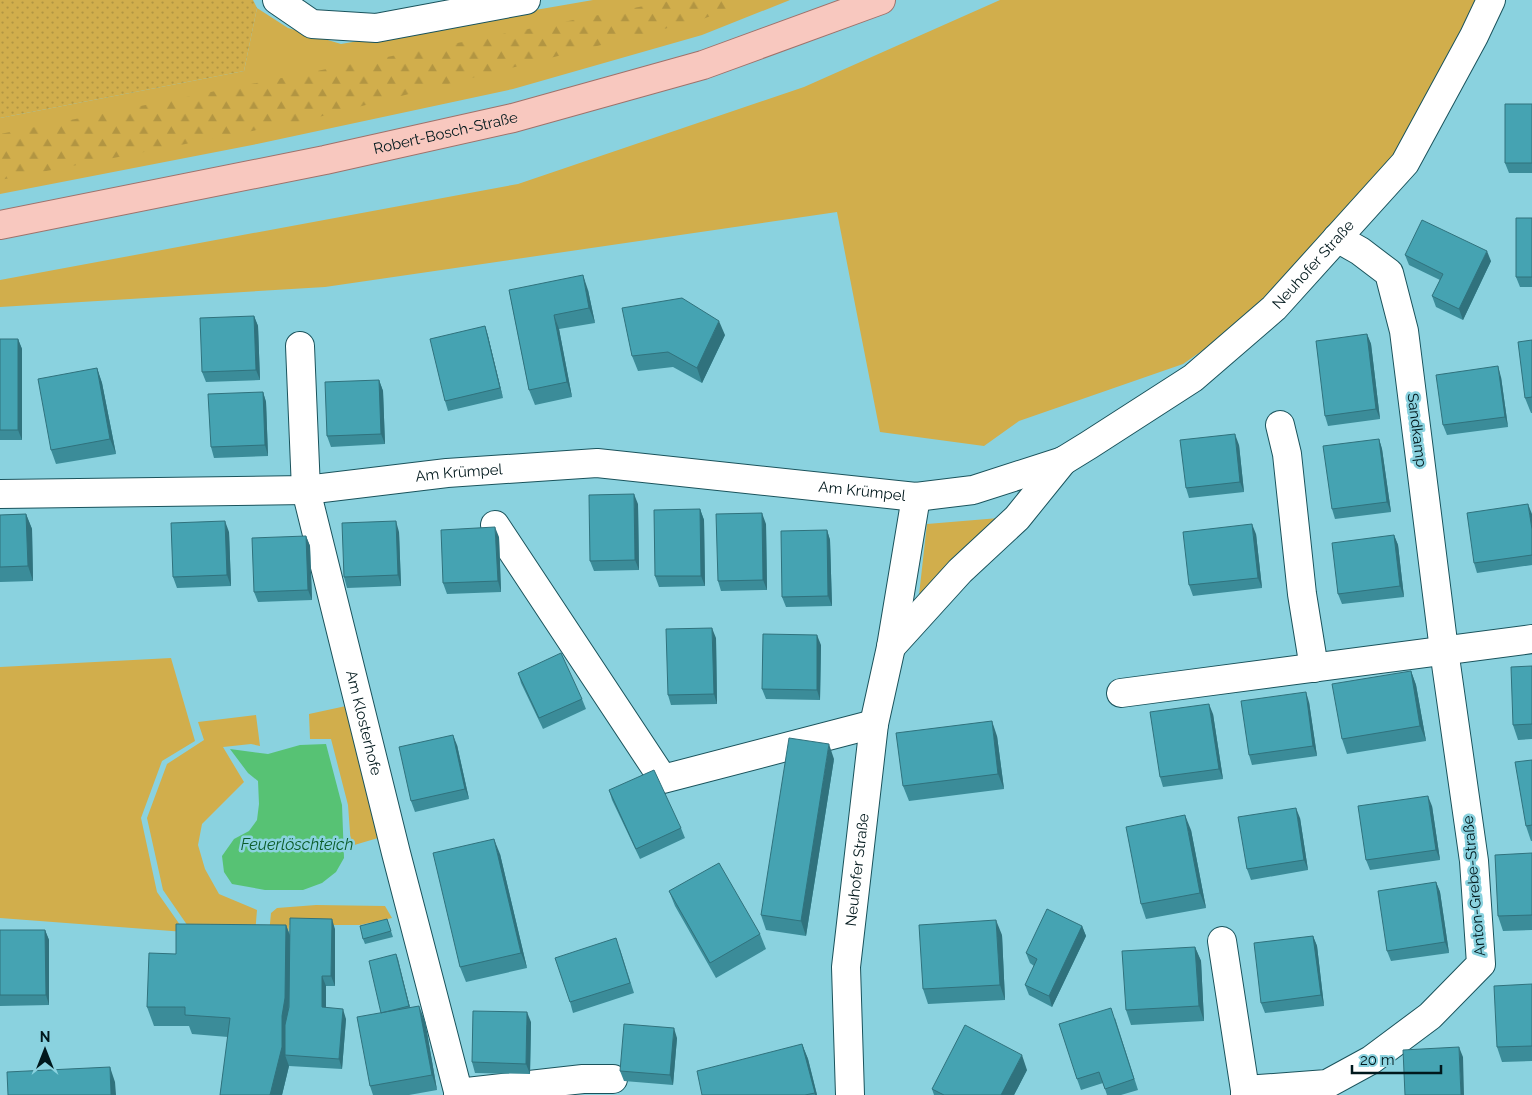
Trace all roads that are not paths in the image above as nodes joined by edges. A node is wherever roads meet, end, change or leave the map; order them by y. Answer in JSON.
{"nodes":[{"id":1,"x":277,"y":0,"type":"edge"},
{"id":2,"x":526,"y":0,"type":"edge"},
{"id":3,"x":881,"y":0,"type":"edge"},
{"id":4,"x":1491,"y":0,"type":"edge"},
{"id":5,"x":0,"y":225,"type":"edge"},
{"id":6,"x":1337,"y":238,"type":"junction"},
{"id":7,"x":300,"y":346,"type":"dead end"},
{"id":8,"x":1280,"y":425,"type":"dead end"},
{"id":9,"x":1063,"y":460,"type":"junction"},
{"id":10,"x":306,"y":490,"type":"junction"},
{"id":11,"x":0,"y":494,"type":"edge"},
{"id":12,"x":916,"y":497,"type":"junction"},
{"id":13,"x":495,"y":525,"type":"edge"},
{"id":14,"x":1532,"y":639,"type":"edge"},
{"id":15,"x":891,"y":647,"type":"junction"},
{"id":16,"x":1444,"y":650,"type":"junction"},
{"id":17,"x":1314,"y":668,"type":"junction"},
{"id":18,"x":1121,"y":693,"type":"dead end"},
{"id":19,"x":874,"y":724,"type":"junction"},
{"id":20,"x":1222,"y":941,"type":"dead end"},
{"id":21,"x":613,"y":1079,"type":"dead end"},
{"id":22,"x":1245,"y":1092,"type":"edge"},
{"id":23,"x":458,"y":1094,"type":"edge"},
{"id":24,"x":850,"y":1095,"type":"edge"}],
"edges":[{"from":1,"to":2,"type":"street"},
{"from":3,"to":5,"type":"main road","name":"Robert-Bosch-Straße"},
{"from":4,"to":6,"type":"street","name":"Neuhofer Straße"},
{"from":6,"to":9,"type":"street","name":"Neuhofer Straße"},
{"from":6,"to":16,"type":"street","name":"Sandkamp"},
{"from":7,"to":10,"type":"street","name":"Am Klosterhofe"},
{"from":8,"to":17,"type":"street"},
{"from":9,"to":12,"type":"street","name":"Neuhofer Straße"},
{"from":9,"to":15,"type":"street","name":"Neuhofer Straße"},
{"from":10,"to":11,"type":"street","name":"Am Krümpel"},
{"from":10,"to":12,"type":"street","name":"Am Krümpel"},
{"from":10,"to":23,"type":"street","name":"Am Klosterhofe"},
{"from":12,"to":15,"type":"street","name":"Neuhofer Straße"},
{"from":13,"to":19,"type":"street"},
{"from":14,"to":16,"type":"street"},
{"from":15,"to":19,"type":"street","name":"Neuhofer Straße"},
{"from":16,"to":17,"type":"street"},
{"from":16,"to":22,"type":"street","name":"Anton-Grebe-Straße"},
{"from":17,"to":18,"type":"street"},
{"from":19,"to":24,"type":"street","name":"Neuhofer Straße"},
{"from":20,"to":22,"type":"street","name":"Anton-Grebe-Straße"},
{"from":21,"to":23,"type":"street"}]}
